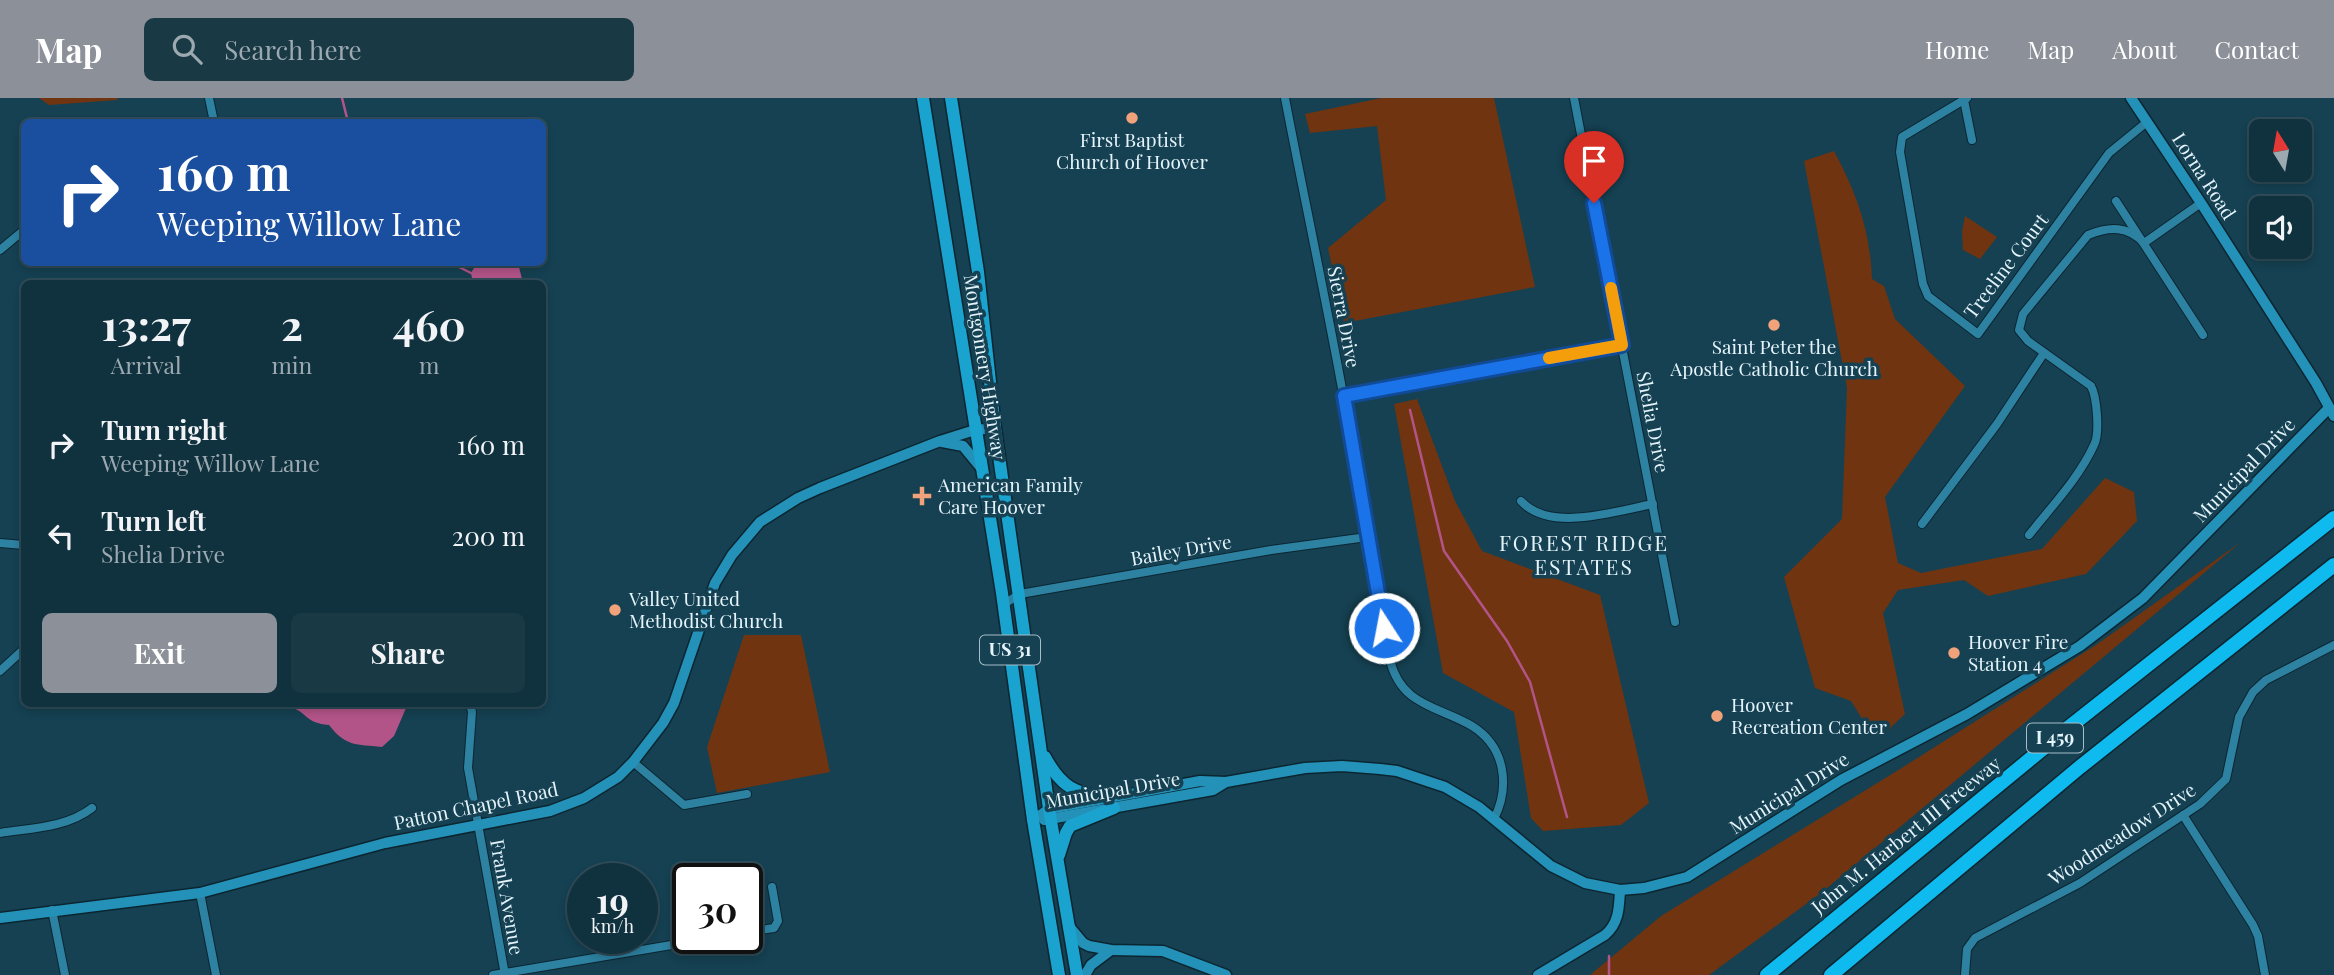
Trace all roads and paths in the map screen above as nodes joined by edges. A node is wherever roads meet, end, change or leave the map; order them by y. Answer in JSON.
{"nodes":[{"id":1,"x":209,"y":98,"type":"edge"},
{"id":2,"x":923,"y":98,"type":"edge"},
{"id":3,"x":951,"y":98,"type":"edge"},
{"id":4,"x":1285,"y":98,"type":"edge"},
{"id":5,"x":1574,"y":98,"type":"edge"},
{"id":6,"x":2131,"y":98,"type":"edge"},
{"id":7,"x":1965,"y":99,"type":"edge"},
{"id":8,"x":213,"y":119,"type":"edge"},
{"id":9,"x":2147,"y":122,"type":"junction"},
{"id":10,"x":1972,"y":140,"type":"dead end"},
{"id":11,"x":2116,"y":201,"type":"dead end"},
{"id":12,"x":2201,"y":203,"type":"junction"},
{"id":13,"x":21,"y":232,"type":"edge"},
{"id":14,"x":2144,"y":243,"type":"junction"},
{"id":15,"x":0,"y":250,"type":"edge"},
{"id":16,"x":2203,"y":335,"type":"dead end"},
{"id":17,"x":1622,"y":345,"type":"junction"},
{"id":18,"x":2044,"y":353,"type":"junction"},
{"id":19,"x":1344,"y":396,"type":"junction"},
{"id":20,"x":2333,"y":408,"type":"edge"},
{"id":21,"x":995,"y":428,"type":"junction"},
{"id":22,"x":975,"y":430,"type":"junction"},
{"id":23,"x":940,"y":441,"type":"junction"},
{"id":24,"x":982,"y":469,"type":"junction"},
{"id":25,"x":1521,"y":501,"type":"dead end"},
{"id":26,"x":1653,"y":504,"type":"junction"},
{"id":27,"x":2334,"y":518,"type":"edge"},
{"id":28,"x":1922,"y":524,"type":"dead end"},
{"id":29,"x":2029,"y":536,"type":"dead end"},
{"id":30,"x":1367,"y":537,"type":"junction"},
{"id":31,"x":0,"y":543,"type":"edge"},
{"id":32,"x":21,"y":545,"type":"edge"},
{"id":33,"x":2334,"y":565,"type":"edge"},
{"id":34,"x":1020,"y":594,"type":"junction"},
{"id":35,"x":1004,"y":604,"type":"junction"},
{"id":36,"x":1675,"y":622,"type":"dead end"},
{"id":37,"x":2334,"y":645,"type":"edge"},
{"id":38,"x":21,"y":652,"type":"edge"},
{"id":39,"x":0,"y":671,"type":"edge"},
{"id":40,"x":470,"y":707,"type":"edge"},
{"id":41,"x":1040,"y":748,"type":"junction"},
{"id":42,"x":634,"y":762,"type":"junction"},
{"id":43,"x":747,"y":794,"type":"dead end"},
{"id":44,"x":1111,"y":803,"type":"junction"},
{"id":45,"x":92,"y":808,"type":"dead end"},
{"id":46,"x":1050,"y":815,"type":"junction"},
{"id":47,"x":2183,"y":815,"type":"junction"},
{"id":48,"x":1494,"y":819,"type":"junction"},
{"id":49,"x":1033,"y":820,"type":"junction"},
{"id":50,"x":478,"y":825,"type":"junction"},
{"id":51,"x":0,"y":833,"type":"edge"},
{"id":52,"x":1057,"y":862,"type":"junction"},
{"id":53,"x":772,"y":887,"type":"dead end"},
{"id":54,"x":1620,"y":890,"type":"junction"},
{"id":55,"x":200,"y":893,"type":"junction"},
{"id":56,"x":52,"y":910,"type":"junction"},
{"id":57,"x":0,"y":918,"type":"edge"},
{"id":58,"x":1069,"y":925,"type":"junction"},
{"id":59,"x":763,"y":930,"type":"edge"},
{"id":60,"x":672,"y":945,"type":"edge"},
{"id":61,"x":1111,"y":950,"type":"junction"},
{"id":62,"x":1781,"y":963,"type":"junction"},
{"id":63,"x":505,"y":974,"type":"edge"},
{"id":64,"x":65,"y":975,"type":"edge"},
{"id":65,"x":216,"y":975,"type":"edge"},
{"id":66,"x":493,"y":975,"type":"edge"},
{"id":67,"x":1059,"y":975,"type":"edge"},
{"id":68,"x":1077,"y":975,"type":"edge"},
{"id":69,"x":1085,"y":975,"type":"edge"},
{"id":70,"x":1226,"y":975,"type":"edge"},
{"id":71,"x":1538,"y":975,"type":"edge"},
{"id":72,"x":1761,"y":975,"type":"edge"},
{"id":73,"x":1767,"y":975,"type":"edge"},
{"id":74,"x":1831,"y":975,"type":"edge"},
{"id":75,"x":1965,"y":975,"type":"edge"},
{"id":76,"x":2265,"y":975,"type":"edge"}],
"edges":[{"from":1,"to":8,"type":"street"},
{"from":2,"to":22,"type":"main road","name":"Montgomery Highway","number":"US 31"},
{"from":3,"to":21,"type":"main road","name":"Montgomery Highway","number":"US 31"},
{"from":4,"to":19,"type":"street","name":"Sierra Drive"},
{"from":5,"to":17,"type":"street","name":"Shelia Drive"},
{"from":6,"to":9,"type":"street","name":"Lorna Road"},
{"from":7,"to":9,"type":"street","name":"Treeline Court"},
{"from":7,"to":10,"type":"street"},
{"from":9,"to":12,"type":"street","name":"Lorna Road"},
{"from":11,"to":14,"type":"street"},
{"from":12,"to":14,"type":"street"},
{"from":12,"to":20,"type":"street","name":"Lorna Road"},
{"from":13,"to":15,"type":"street"},
{"from":14,"to":16,"type":"street"},
{"from":14,"to":18,"type":"street"},
{"from":17,"to":19,"type":"street"},
{"from":17,"to":26,"type":"street","name":"Shelia Drive"},
{"from":18,"to":28,"type":"street"},
{"from":18,"to":29,"type":"street"},
{"from":19,"to":30,"type":"street","name":"Sierra Drive"},
{"from":20,"to":54,"type":"street","name":"Municipal Drive"},
{"from":21,"to":22,"type":"street","name":"Patton Chapel Road"},
{"from":21,"to":34,"type":"main road","name":"Montgomery Highway","number":"US 31"},
{"from":22,"to":23,"type":"street","name":"Patton Chapel Road"},
{"from":22,"to":24,"type":"main road","name":"Montgomery Highway","number":"US 31"},
{"from":23,"to":24,"type":"street"},
{"from":23,"to":42,"type":"street","name":"Patton Chapel Road"},
{"from":24,"to":35,"type":"main road","name":"Montgomery Highway","number":"US 31"},
{"from":25,"to":26,"type":"street"},
{"from":26,"to":36,"type":"street","name":"Shelia Drive"},
{"from":27,"to":62,"type":"highway","name":"John M. Harbert III Freeway","number":"I 459"},
{"from":30,"to":34,"type":"street","name":"Bailey Drive"},
{"from":30,"to":48,"type":"street","name":"Sierra Drive"},
{"from":31,"to":32,"type":"street"},
{"from":33,"to":74,"type":"highway","number":"I 459"},
{"from":34,"to":35,"type":"street","name":"Bailey Drive"},
{"from":34,"to":41,"type":"main road","name":"Montgomery Highway","number":"US 31"},
{"from":35,"to":49,"type":"main road","name":"Montgomery Highway","number":"US 31"},
{"from":37,"to":47,"type":"street","name":"Woodmeadow Drive"},
{"from":38,"to":39,"type":"street"},
{"from":40,"to":50,"type":"street","name":"Frank Avenue"},
{"from":41,"to":44,"type":"main road"},
{"from":41,"to":46,"type":"main road","name":"Montgomery Highway","number":"US 31"},
{"from":42,"to":43,"type":"street"},
{"from":42,"to":50,"type":"street","name":"Patton Chapel Road"},
{"from":44,"to":46,"type":"street","name":"Municipal Drive"},
{"from":44,"to":48,"type":"street","name":"Municipal Drive"},
{"from":44,"to":52,"type":"main road"},
{"from":45,"to":51,"type":"street"},
{"from":46,"to":49,"type":"street","name":"Municipal Drive"},
{"from":46,"to":52,"type":"main road","name":"Montgomery Highway","number":"US 31"},
{"from":47,"to":75,"type":"street","name":"Woodmeadow Drive"},
{"from":47,"to":76,"type":"street"},
{"from":48,"to":54,"type":"street","name":"Municipal Drive"},
{"from":49,"to":67,"type":"main road","name":"Montgomery Highway","number":"US 31"},
{"from":50,"to":55,"type":"street","name":"Patton Chapel Road"},
{"from":50,"to":63,"type":"street","name":"Frank Avenue"},
{"from":52,"to":58,"type":"main road","name":"Montgomery Highway","number":"US 31"},
{"from":53,"to":59,"type":"street"},
{"from":54,"to":71,"type":"street"},
{"from":55,"to":56,"type":"street","name":"Patton Chapel Road"},
{"from":55,"to":65,"type":"street"},
{"from":56,"to":57,"type":"street","name":"Patton Chapel Road"},
{"from":56,"to":64,"type":"street"},
{"from":58,"to":61,"type":"street"},
{"from":58,"to":68,"type":"main road","name":"Montgomery Highway","number":"US 31"},
{"from":60,"to":63,"type":"street"},
{"from":61,"to":69,"type":"street"},
{"from":61,"to":70,"type":"street"},
{"from":62,"to":72,"type":"highway"},
{"from":62,"to":73,"type":"highway","name":"John M. Harbert III Freeway","number":"I 459"},
{"from":63,"to":66,"type":"street"}]}
